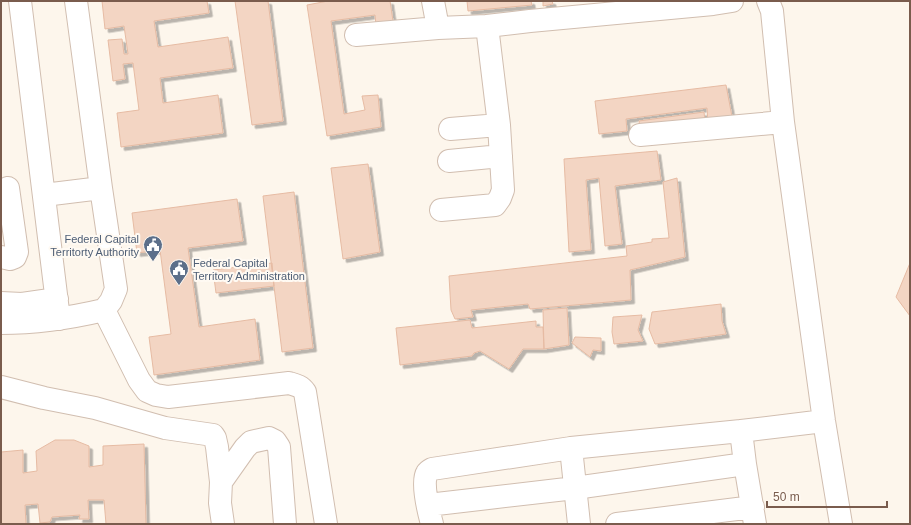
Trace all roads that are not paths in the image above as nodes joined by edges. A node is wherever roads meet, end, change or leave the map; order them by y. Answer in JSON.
{"nodes":[{"id":1,"x":20,"y":1,"type":"edge"},
{"id":2,"x":76,"y":1,"type":"edge"},
{"id":3,"x":432,"y":1,"type":"edge"},
{"id":4,"x":732,"y":1,"type":"edge"},
{"id":5,"x":768,"y":1,"type":"edge"},
{"id":6,"x":487,"y":26,"type":"junction"},
{"id":7,"x":438,"y":28,"type":"junction"},
{"id":8,"x":356,"y":35,"type":"dead end"},
{"id":9,"x":783,"y":122,"type":"junction"},
{"id":10,"x":499,"y":125,"type":"junction"},
{"id":11,"x":450,"y":129,"type":"dead end"},
{"id":12,"x":640,"y":135,"type":"dead end"},
{"id":13,"x":501,"y":156,"type":"junction"},
{"id":14,"x":449,"y":161,"type":"dead end"},
{"id":15,"x":4,"y":188,"type":"edge"},
{"id":16,"x":101,"y":188,"type":"junction"},
{"id":17,"x":43,"y":189,"type":"junction"},
{"id":18,"x":441,"y":210,"type":"dead end"},
{"id":19,"x":7,"y":220,"type":"edge"},
{"id":20,"x":1,"y":258,"type":"edge"},
{"id":21,"x":1,"y":303,"type":"edge"},
{"id":22,"x":58,"y":309,"type":"junction"},
{"id":23,"x":104,"y":310,"type":"junction"},
{"id":24,"x":1,"y":323,"type":"edge"},
{"id":25,"x":1,"y":387,"type":"edge"},
{"id":26,"x":824,"y":421,"type":"junction"},
{"id":27,"x":741,"y":431,"type":"junction"},
{"id":28,"x":571,"y":448,"type":"junction"},
{"id":29,"x":745,"y":464,"type":"junction"},
{"id":30,"x":221,"y":482,"type":"junction"},
{"id":31,"x":575,"y":488,"type":"junction"},
{"id":32,"x":430,"y":515,"type":"edge"},
{"id":33,"x":754,"y":515,"type":"edge"},
{"id":34,"x":223,"y":524,"type":"edge"},
{"id":35,"x":285,"y":524,"type":"edge"},
{"id":36,"x":326,"y":524,"type":"edge"},
{"id":37,"x":579,"y":524,"type":"edge"},
{"id":38,"x":617,"y":524,"type":"edge"},
{"id":39,"x":841,"y":524,"type":"edge"}],
"edges":[{"from":1,"to":17,"type":"lane"},
{"from":2,"to":16,"type":"lane"},
{"from":3,"to":7,"type":"lane"},
{"from":4,"to":6,"type":"lane"},
{"from":5,"to":9,"type":"lane"},
{"from":6,"to":7,"type":"lane"},
{"from":6,"to":10,"type":"lane"},
{"from":7,"to":8,"type":"lane"},
{"from":9,"to":12,"type":"lane"},
{"from":9,"to":26,"type":"lane"},
{"from":10,"to":11,"type":"lane"},
{"from":10,"to":13,"type":"lane"},
{"from":13,"to":14,"type":"lane"},
{"from":13,"to":18,"type":"lane"},
{"from":15,"to":17,"type":"lane"},
{"from":15,"to":19,"type":"lane"},
{"from":16,"to":17,"type":"lane"},
{"from":16,"to":23,"type":"lane"},
{"from":17,"to":22,"type":"lane"},
{"from":19,"to":20,"type":"lane"},
{"from":21,"to":22,"type":"lane"},
{"from":22,"to":23,"type":"lane"},
{"from":22,"to":24,"type":"lane"},
{"from":23,"to":36,"type":"lane"},
{"from":25,"to":30,"type":"lane"},
{"from":26,"to":27,"type":"lane"},
{"from":26,"to":39,"type":"lane"},
{"from":27,"to":28,"type":"lane"},
{"from":27,"to":29,"type":"lane"},
{"from":28,"to":31,"type":"lane"},
{"from":28,"to":32,"type":"lane"},
{"from":29,"to":31,"type":"lane"},
{"from":29,"to":33,"type":"lane"},
{"from":30,"to":34,"type":"lane"},
{"from":30,"to":35,"type":"lane"},
{"from":31,"to":32,"type":"lane"},
{"from":31,"to":37,"type":"lane"},
{"from":33,"to":38,"type":"lane"}]}
